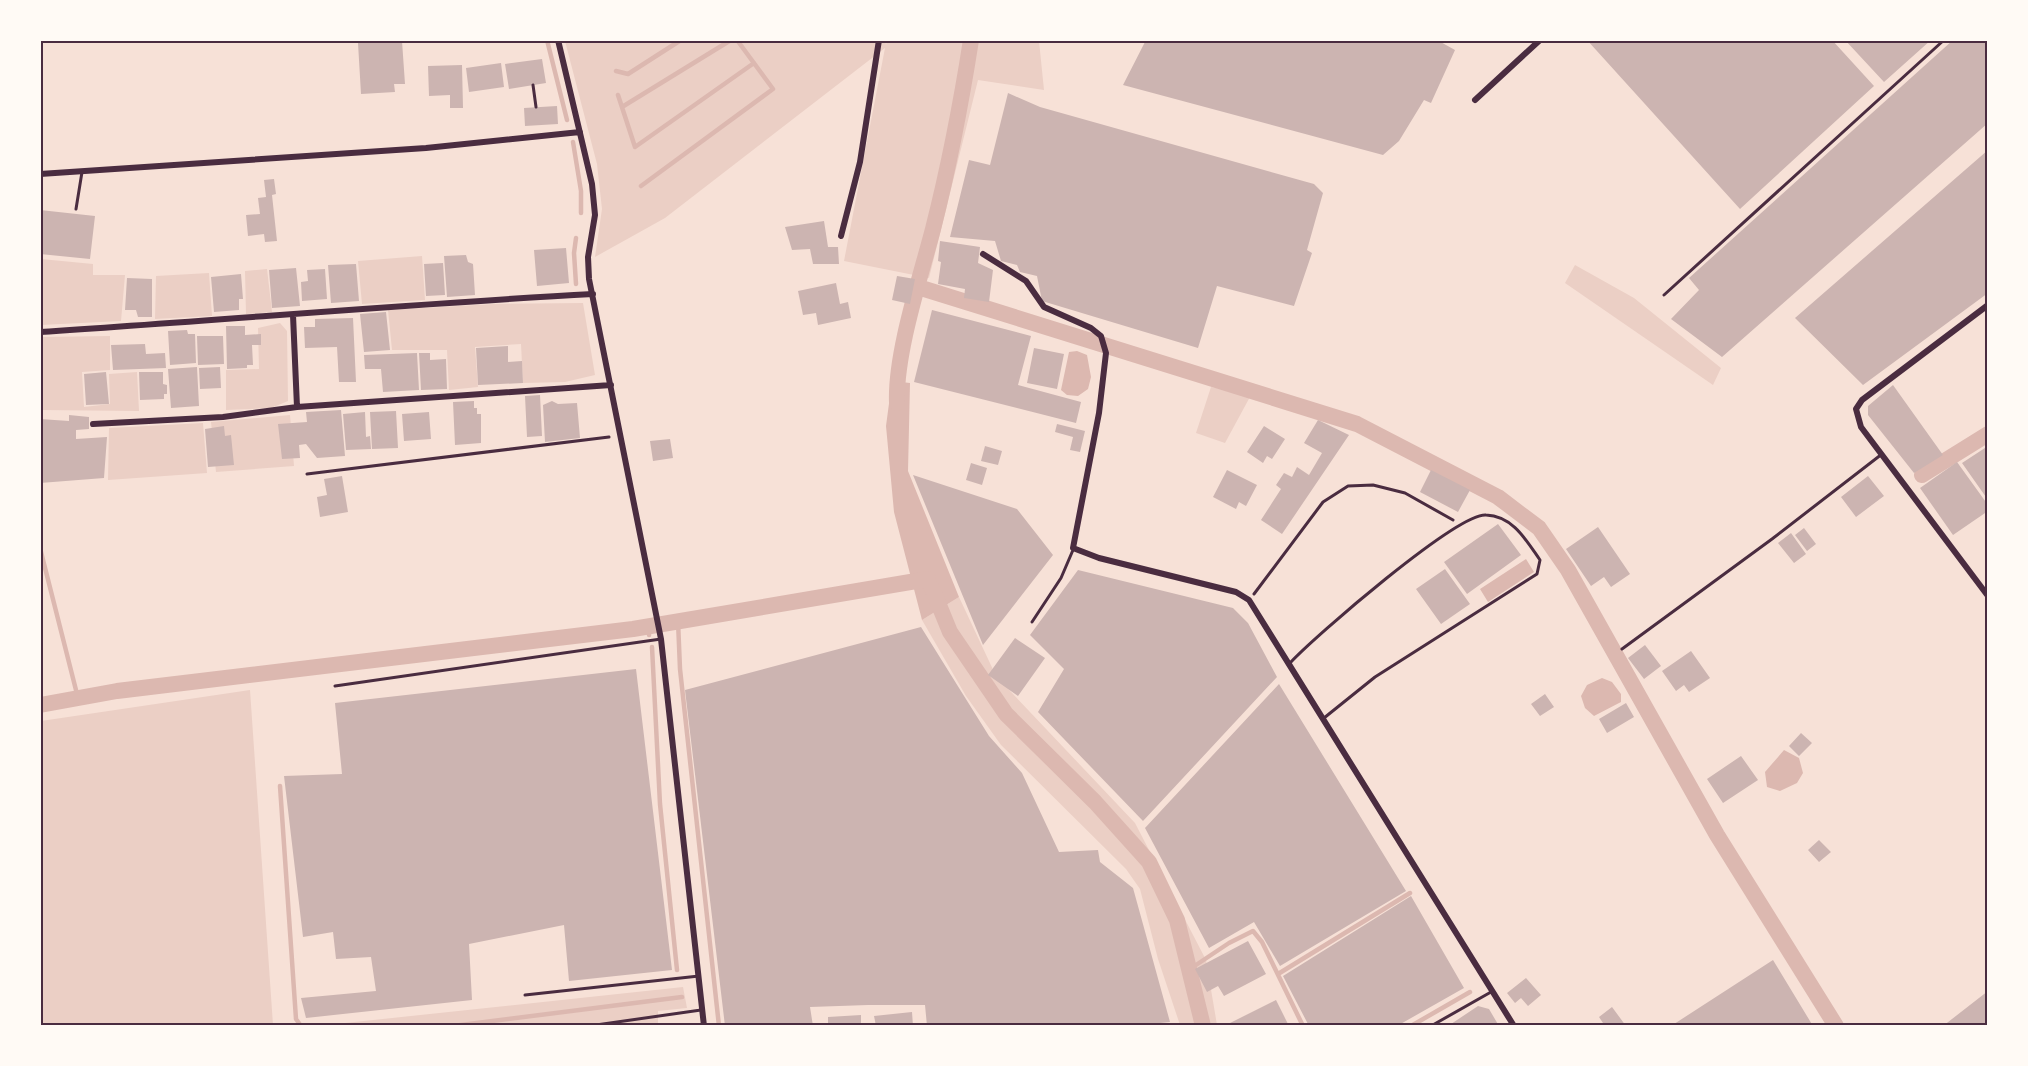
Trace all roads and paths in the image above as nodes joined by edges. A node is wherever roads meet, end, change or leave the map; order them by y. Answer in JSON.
{"nodes":[{"id":1,"x":558,"y":40,"type":"edge"},
{"id":2,"x":879,"y":40,"type":"edge"},
{"id":3,"x":1540,"y":40,"type":"edge"},
{"id":4,"x":1944,"y":40,"type":"edge"},
{"id":5,"x":533,"y":85,"type":"dead end"},
{"id":6,"x":1475,"y":100,"type":"dead end"},
{"id":7,"x":536,"y":107,"type":"dead end"},
{"id":8,"x":580,"y":132,"type":"junction"},
{"id":9,"x":82,"y":172,"type":"junction"},
{"id":10,"x":40,"y":174,"type":"edge"},
{"id":11,"x":76,"y":209,"type":"dead end"},
{"id":12,"x":841,"y":236,"type":"dead end"},
{"id":13,"x":983,"y":254,"type":"dead end"},
{"id":14,"x":593,"y":294,"type":"junction"},
{"id":15,"x":1664,"y":295,"type":"dead end"},
{"id":16,"x":1988,"y":305,"type":"edge"},
{"id":17,"x":293,"y":315,"type":"junction"},
{"id":18,"x":40,"y":332,"type":"edge"},
{"id":19,"x":611,"y":385,"type":"junction"},
{"id":20,"x":297,"y":407,"type":"junction"},
{"id":21,"x":93,"y":424,"type":"dead end"},
{"id":22,"x":622,"y":434,"type":"junction"},
{"id":23,"x":1881,"y":454,"type":"junction"},
{"id":24,"x":307,"y":474,"type":"dead end"},
{"id":25,"x":1460,"y":524,"type":"junction"},
{"id":26,"x":1073,"y":548,"type":"junction"},
{"id":27,"x":1985,"y":588,"type":"edge"},
{"id":28,"x":1988,"y":596,"type":"edge"},
{"id":29,"x":1249,"y":600,"type":"junction"},
{"id":30,"x":1032,"y":622,"type":"dead end"},
{"id":31,"x":661,"y":639,"type":"junction"},
{"id":32,"x":1622,"y":649,"type":"dead end"},
{"id":33,"x":1290,"y":663,"type":"junction"},
{"id":34,"x":335,"y":686,"type":"dead end"},
{"id":35,"x":1324,"y":718,"type":"junction"},
{"id":36,"x":699,"y":976,"type":"junction"},
{"id":37,"x":1493,"y":991,"type":"junction"},
{"id":38,"x":525,"y":995,"type":"dead end"},
{"id":39,"x":702,"y":1010,"type":"junction"},
{"id":40,"x":589,"y":1026,"type":"edge"},
{"id":41,"x":704,"y":1026,"type":"edge"},
{"id":42,"x":1431,"y":1026,"type":"edge"},
{"id":43,"x":1514,"y":1026,"type":"edge"}],
"edges":[{"from":1,"to":8,"type":"street"},
{"from":2,"to":12,"type":"street"},
{"from":3,"to":6,"type":"street"},
{"from":4,"to":15,"type":"path"},
{"from":5,"to":7,"type":"path"},
{"from":8,"to":9,"type":"street"},
{"from":8,"to":14,"type":"street"},
{"from":9,"to":10,"type":"street"},
{"from":9,"to":11,"type":"lane"},
{"from":13,"to":26,"type":"street"},
{"from":14,"to":17,"type":"street"},
{"from":14,"to":19,"type":"street"},
{"from":16,"to":23,"type":"street"},
{"from":17,"to":18,"type":"street"},
{"from":17,"to":20,"type":"street"},
{"from":19,"to":20,"type":"street"},
{"from":19,"to":22,"type":"street"},
{"from":20,"to":21,"type":"street"},
{"from":22,"to":24,"type":"path"},
{"from":22,"to":31,"type":"street"},
{"from":23,"to":27,"type":"street"},
{"from":23,"to":32,"type":"lane"},
{"from":25,"to":29,"type":"path"},
{"from":25,"to":33,"type":"lane"},
{"from":25,"to":35,"type":"lane"},
{"from":26,"to":29,"type":"street"},
{"from":26,"to":30,"type":"lane"},
{"from":27,"to":28,"type":"street"},
{"from":29,"to":33,"type":"street"},
{"from":31,"to":34,"type":"lane"},
{"from":31,"to":36,"type":"street"},
{"from":33,"to":35,"type":"street"},
{"from":35,"to":37,"type":"street"},
{"from":36,"to":38,"type":"lane"},
{"from":36,"to":39,"type":"street"},
{"from":37,"to":42,"type":"lane"},
{"from":37,"to":43,"type":"street"},
{"from":39,"to":40,"type":"lane"},
{"from":39,"to":41,"type":"street"}]}
